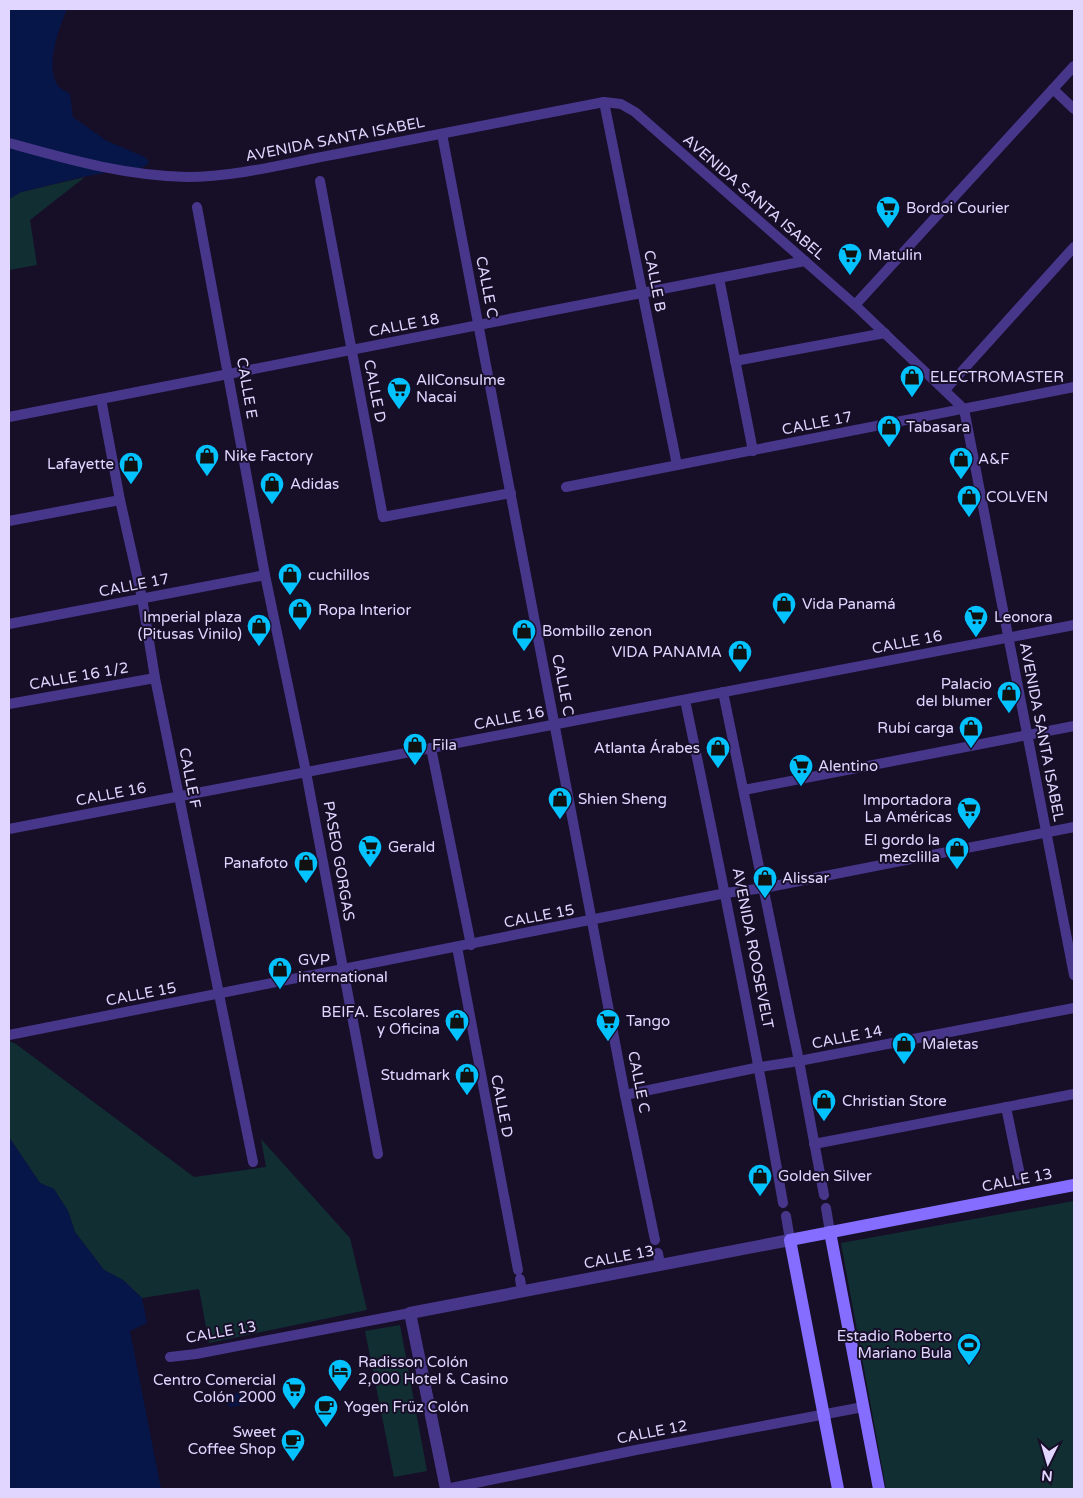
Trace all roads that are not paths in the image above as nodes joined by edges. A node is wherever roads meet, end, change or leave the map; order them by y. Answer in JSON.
{"nodes":[{"id":1,"x":1074,"y":66,"type":"edge"},
{"id":2,"x":1053,"y":89,"type":"junction"},
{"id":3,"x":604,"y":102,"type":"junction"},
{"id":4,"x":1074,"y":109,"type":"edge"},
{"id":5,"x":442,"y":134,"type":"junction"},
{"id":6,"x":9,"y":143,"type":"edge"},
{"id":7,"x":320,"y":181,"type":"dead end"},
{"id":8,"x":198,"y":207,"type":"dead end"},
{"id":9,"x":1074,"y":247,"type":"edge"},
{"id":10,"x":805,"y":261,"type":"junction"},
{"id":11,"x":719,"y":278,"type":"junction"},
{"id":12,"x":643,"y":293,"type":"junction"},
{"id":13,"x":854,"y":305,"type":"junction"},
{"id":14,"x":479,"y":325,"type":"junction"},
{"id":15,"x":886,"y":333,"type":"junction"},
{"id":16,"x":352,"y":350,"type":"junction"},
{"id":17,"x":735,"y":361,"type":"junction"},
{"id":18,"x":229,"y":374,"type":"junction"},
{"id":19,"x":1074,"y":387,"type":"edge"},
{"id":20,"x":945,"y":390,"type":"junction"},
{"id":21,"x":101,"y":399,"type":"junction"},
{"id":22,"x":964,"y":409,"type":"junction"},
{"id":23,"x":9,"y":417,"type":"edge"},
{"id":24,"x":753,"y":450,"type":"junction"},
{"id":25,"x":677,"y":465,"type":"junction"},
{"id":26,"x":566,"y":487,"type":"dead end"},
{"id":27,"x":511,"y":493,"type":"junction"},
{"id":28,"x":120,"y":500,"type":"junction"},
{"id":29,"x":9,"y":522,"type":"edge"},
{"id":30,"x":265,"y":575,"type":"junction"},
{"id":31,"x":142,"y":598,"type":"junction"},
{"id":32,"x":9,"y":624,"type":"edge"},
{"id":33,"x":1074,"y":625,"type":"edge"},
{"id":34,"x":1009,"y":638,"type":"junction"},
{"id":35,"x":155,"y":678,"type":"junction"},
{"id":36,"x":723,"y":692,"type":"junction"},
{"id":37,"x":685,"y":700,"type":"junction"},
{"id":38,"x":9,"y":704,"type":"edge"},
{"id":39,"x":555,"y":725,"type":"junction"},
{"id":40,"x":1074,"y":726,"type":"edge"},
{"id":41,"x":1028,"y":735,"type":"junction"},
{"id":42,"x":431,"y":748,"type":"junction"},
{"id":43,"x":306,"y":772,"type":"junction"},
{"id":44,"x":744,"y":790,"type":"junction"},
{"id":45,"x":179,"y":797,"type":"junction"},
{"id":46,"x":1074,"y":827,"type":"edge"},
{"id":47,"x":9,"y":829,"type":"edge"},
{"id":48,"x":1046,"y":832,"type":"junction"},
{"id":49,"x":764,"y":888,"type":"junction"},
{"id":50,"x":726,"y":893,"type":"junction"},
{"id":51,"x":592,"y":921,"type":"junction"},
{"id":52,"x":471,"y":945,"type":"junction"},
{"id":53,"x":458,"y":947,"type":"junction"},
{"id":54,"x":342,"y":970,"type":"junction"},
{"id":55,"x":1074,"y":975,"type":"edge"},
{"id":56,"x":219,"y":994,"type":"junction"},
{"id":57,"x":1074,"y":1008,"type":"edge"},
{"id":58,"x":9,"y":1036,"type":"edge"},
{"id":59,"x":799,"y":1061,"type":"junction"},
{"id":60,"x":760,"y":1067,"type":"junction"},
{"id":61,"x":626,"y":1094,"type":"junction"},
{"id":62,"x":1074,"y":1094,"type":"edge"},
{"id":63,"x":1006,"y":1107,"type":"junction"},
{"id":64,"x":814,"y":1144,"type":"junction"},
{"id":65,"x":378,"y":1154,"type":"dead end"},
{"id":66,"x":252,"y":1162,"type":"dead end"},
{"id":67,"x":1020,"y":1175,"type":"dead end"},
{"id":68,"x":1074,"y":1185,"type":"edge"},
{"id":69,"x":824,"y":1195,"type":"dead end"},
{"id":70,"x":783,"y":1203,"type":"dead end"},
{"id":71,"x":826,"y":1208,"type":"dead end"},
{"id":72,"x":786,"y":1216,"type":"dead end"},
{"id":73,"x":830,"y":1232,"type":"junction"},
{"id":74,"x":655,"y":1240,"type":"dead end"},
{"id":75,"x":790,"y":1240,"type":"junction"},
{"id":76,"x":520,"y":1280,"type":"junction"},
{"id":77,"x":410,"y":1313,"type":"junction"},
{"id":78,"x":170,"y":1357,"type":"dead end"},
{"id":79,"x":863,"y":1407,"type":"junction"},
{"id":80,"x":823,"y":1414,"type":"junction"},
{"id":81,"x":446,"y":1489,"type":"edge"},
{"id":82,"x":838,"y":1489,"type":"edge"},
{"id":83,"x":879,"y":1489,"type":"edge"}],
"edges":[{"from":1,"to":2,"type":"street"},
{"from":2,"to":4,"type":"street"},
{"from":2,"to":13,"type":"street"},
{"from":3,"to":5,"type":"street","name":"AVENIDA SANTA ISABEL"},
{"from":3,"to":10,"type":"street","name":"AVENIDA SANTA ISABEL"},
{"from":3,"to":12,"type":"street","name":"CALLE B"},
{"from":5,"to":6,"type":"street","name":"AVENIDA SANTA ISABEL"},
{"from":5,"to":14,"type":"street","name":"CALLE C"},
{"from":7,"to":16,"type":"street","name":"CALLE D"},
{"from":8,"to":18,"type":"street","name":"CALLE E"},
{"from":9,"to":20,"type":"street"},
{"from":10,"to":11,"type":"street","name":"CALLE 18"},
{"from":10,"to":13,"type":"street","name":"AVENIDA SANTA ISABEL"},
{"from":11,"to":12,"type":"street","name":"CALLE 18"},
{"from":11,"to":17,"type":"street"},
{"from":12,"to":14,"type":"street","name":"CALLE 18"},
{"from":12,"to":25,"type":"street","name":"CALLE B"},
{"from":13,"to":15,"type":"street","name":"AVENIDA SANTA ISABEL"},
{"from":14,"to":16,"type":"street","name":"CALLE 18"},
{"from":14,"to":27,"type":"street","name":"CALLE C"},
{"from":15,"to":17,"type":"street"},
{"from":15,"to":20,"type":"street","name":"AVENIDA SANTA ISABEL"},
{"from":16,"to":18,"type":"street","name":"CALLE 18"},
{"from":16,"to":27,"type":"street","name":"CALLE D"},
{"from":17,"to":24,"type":"street"},
{"from":18,"to":21,"type":"street","name":"CALLE 18"},
{"from":18,"to":30,"type":"street","name":"CALLE E"},
{"from":19,"to":22,"type":"street","name":"CALLE 17"},
{"from":20,"to":22,"type":"street","name":"AVENIDA SANTA ISABEL"},
{"from":21,"to":23,"type":"street","name":"CALLE 18"},
{"from":21,"to":28,"type":"street","name":"CALLE F"},
{"from":22,"to":24,"type":"street","name":"CALLE 17"},
{"from":22,"to":34,"type":"street","name":"AVENIDA SANTA ISABEL"},
{"from":24,"to":25,"type":"street","name":"CALLE 17"},
{"from":25,"to":26,"type":"street","name":"CALLE 17"},
{"from":27,"to":39,"type":"street","name":"CALLE C"},
{"from":28,"to":29,"type":"street"},
{"from":28,"to":31,"type":"street","name":"CALLE F"},
{"from":30,"to":31,"type":"street","name":"CALLE 17"},
{"from":30,"to":43,"type":"street","name":"PASEO GORGAS"},
{"from":31,"to":32,"type":"street","name":"CALLE 17"},
{"from":31,"to":35,"type":"street","name":"CALLE F"},
{"from":33,"to":34,"type":"street","name":"CALLE 16"},
{"from":34,"to":36,"type":"street","name":"CALLE 16"},
{"from":34,"to":41,"type":"street","name":"AVENIDA SANTA ISABEL"},
{"from":35,"to":38,"type":"street","name":"CALLE 16 1/2"},
{"from":35,"to":45,"type":"street","name":"CALLE F"},
{"from":36,"to":37,"type":"street","name":"CALLE 16"},
{"from":36,"to":44,"type":"street","name":"AVENIDA ROOSEVELT"},
{"from":37,"to":39,"type":"street","name":"CALLE 16"},
{"from":37,"to":50,"type":"street","name":"AVENIDA ROOSEVELT"},
{"from":39,"to":42,"type":"street","name":"CALLE 16"},
{"from":39,"to":51,"type":"street","name":"CALLE C"},
{"from":40,"to":41,"type":"street"},
{"from":41,"to":44,"type":"street"},
{"from":41,"to":48,"type":"street","name":"AVENIDA SANTA ISABEL"},
{"from":42,"to":43,"type":"street","name":"CALLE 16"},
{"from":42,"to":52,"type":"street"},
{"from":43,"to":45,"type":"street","name":"CALLE 16"},
{"from":43,"to":54,"type":"street","name":"PASEO GORGAS"},
{"from":44,"to":49,"type":"street","name":"AVENIDA ROOSEVELT"},
{"from":45,"to":47,"type":"street","name":"CALLE 16"},
{"from":45,"to":56,"type":"street","name":"CALLE F"},
{"from":46,"to":48,"type":"street","name":"CALLE 15"},
{"from":48,"to":49,"type":"street","name":"CALLE 15"},
{"from":48,"to":55,"type":"street","name":"AVENIDA SANTA ISABEL"},
{"from":49,"to":50,"type":"street","name":"CALLE 15"},
{"from":49,"to":59,"type":"street","name":"AVENIDA ROOSEVELT"},
{"from":50,"to":51,"type":"street","name":"CALLE 15"},
{"from":50,"to":60,"type":"street","name":"AVENIDA ROOSEVELT"},
{"from":51,"to":52,"type":"street","name":"CALLE 15"},
{"from":51,"to":61,"type":"street","name":"CALLE C"},
{"from":52,"to":53,"type":"street","name":"CALLE 15"},
{"from":53,"to":54,"type":"street","name":"CALLE 15"},
{"from":53,"to":76,"type":"street","name":"CALLE D"},
{"from":54,"to":56,"type":"street","name":"CALLE 15"},
{"from":54,"to":65,"type":"street","name":"PASEO GORGAS"},
{"from":56,"to":58,"type":"street","name":"CALLE 15"},
{"from":56,"to":66,"type":"street","name":"CALLE F"},
{"from":57,"to":59,"type":"street","name":"CALLE 14"},
{"from":59,"to":60,"type":"street","name":"CALLE 14"},
{"from":59,"to":64,"type":"street","name":"AVENIDA ROOSEVELT"},
{"from":60,"to":61,"type":"street","name":"CALLE 14"},
{"from":60,"to":70,"type":"street","name":"AVENIDA ROOSEVELT"},
{"from":61,"to":74,"type":"street","name":"CALLE C"},
{"from":62,"to":63,"type":"street"},
{"from":63,"to":64,"type":"street"},
{"from":63,"to":67,"type":"street"},
{"from":64,"to":69,"type":"street","name":"AVENIDA ROOSEVELT"},
{"from":68,"to":73,"type":"main road","name":"CALLE 13"},
{"from":71,"to":73,"type":"street"},
{"from":72,"to":75,"type":"street"},
{"from":73,"to":75,"type":"main road","name":"CALLE 13"},
{"from":73,"to":79,"type":"main road"},
{"from":75,"to":76,"type":"street","name":"CALLE 13"},
{"from":75,"to":80,"type":"main road"},
{"from":76,"to":77,"type":"street","name":"CALLE 13"},
{"from":77,"to":78,"type":"street","name":"CALLE 13"},
{"from":77,"to":81,"type":"street"},
{"from":79,"to":80,"type":"street","name":"CALLE 12"},
{"from":79,"to":83,"type":"main road"},
{"from":80,"to":81,"type":"street","name":"CALLE 12"},
{"from":80,"to":82,"type":"main road"}]}
